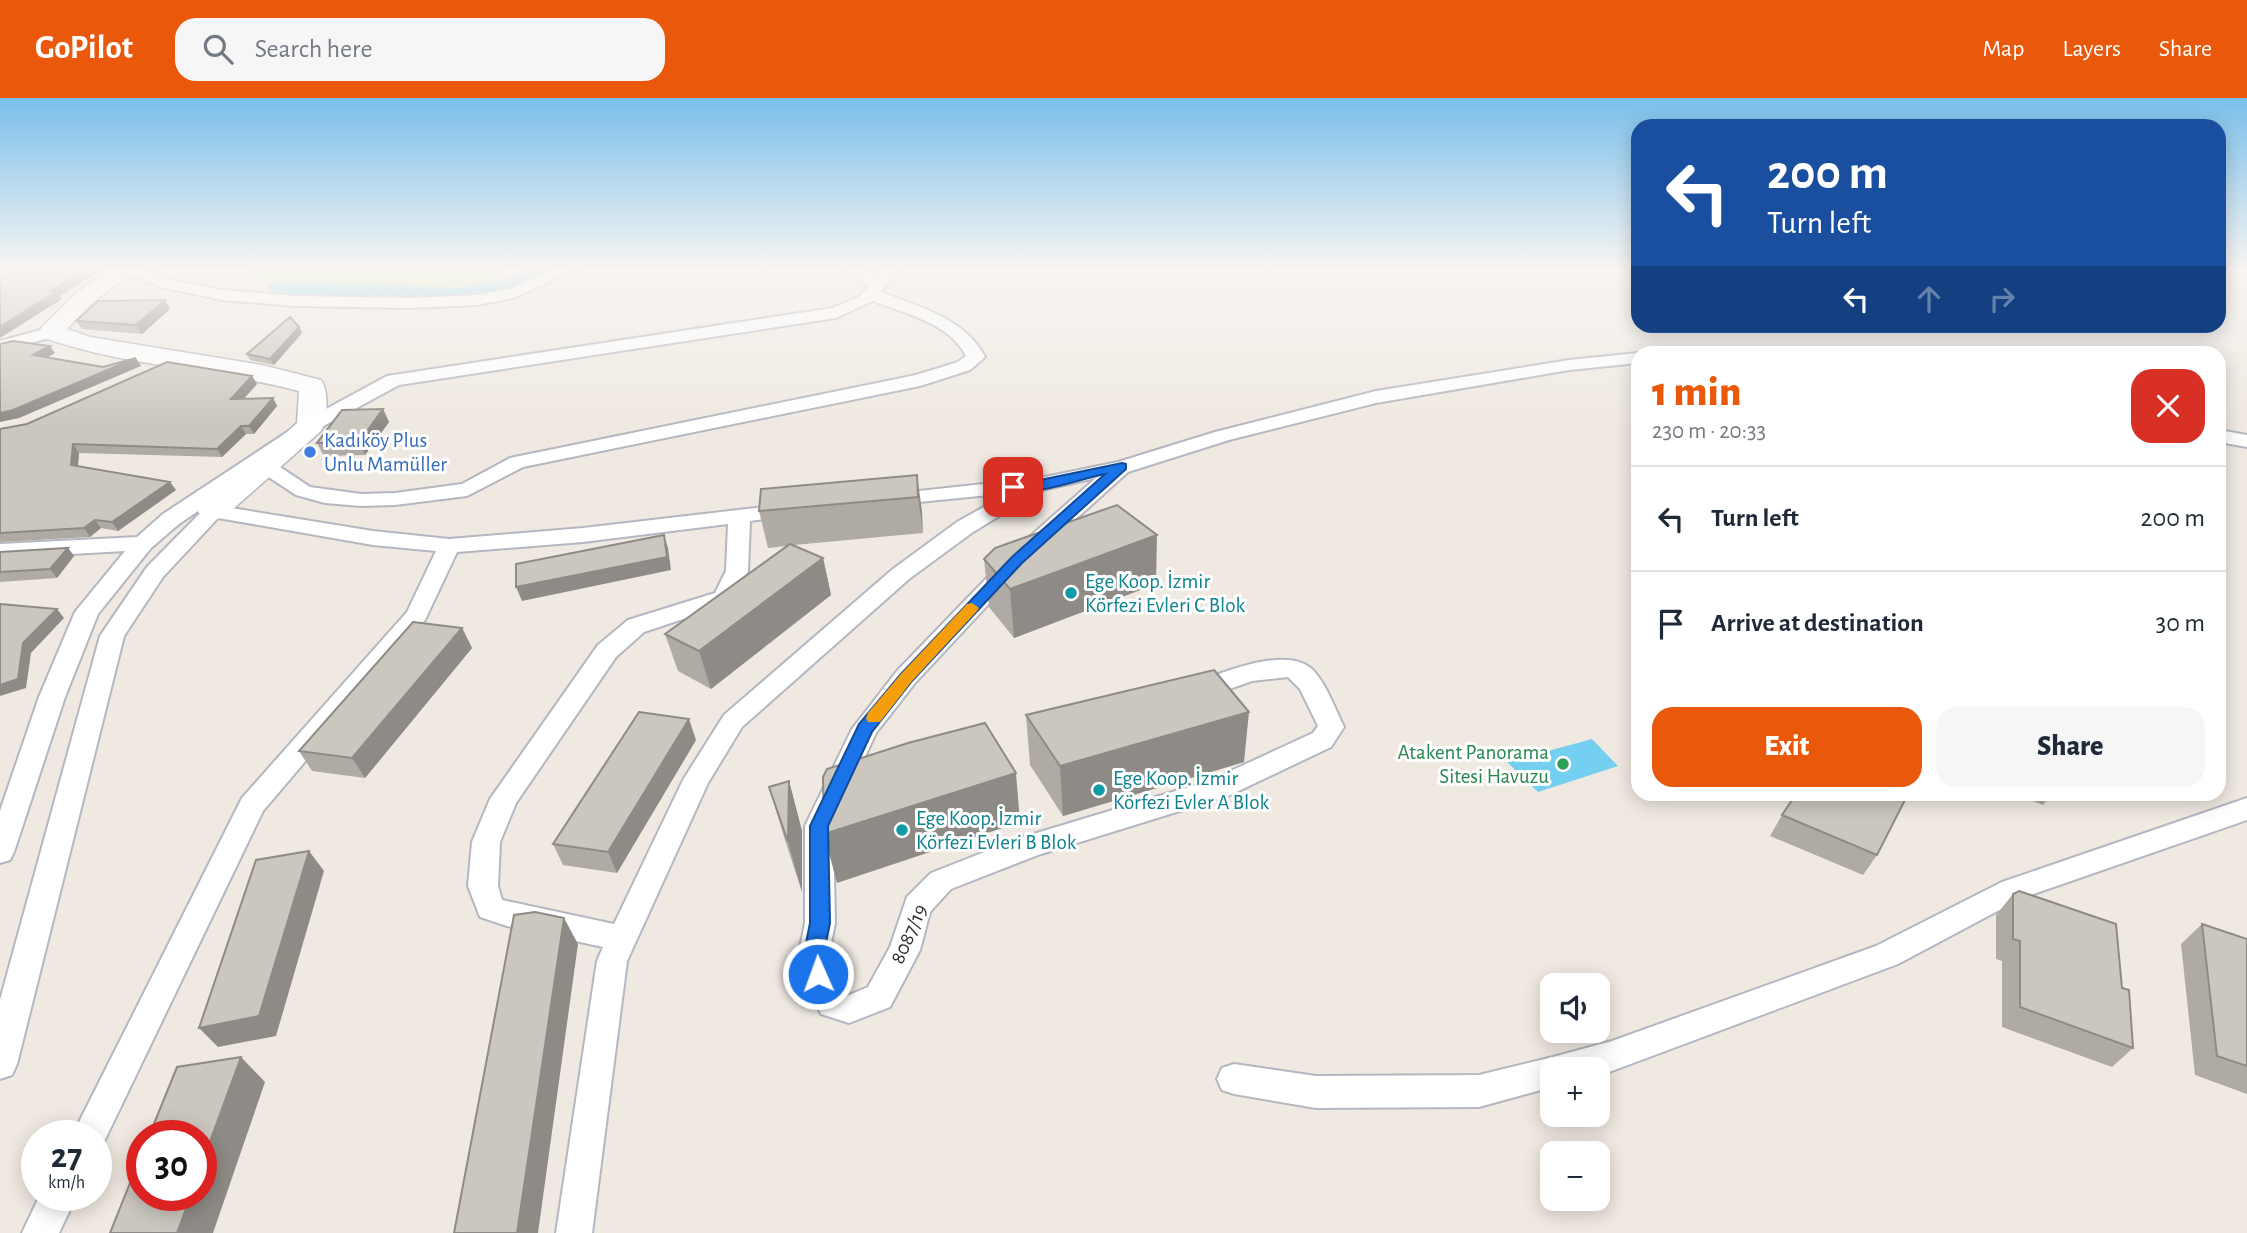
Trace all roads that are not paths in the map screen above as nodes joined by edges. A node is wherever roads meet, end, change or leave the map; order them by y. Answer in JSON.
{"nodes":[{"id":1,"x":63,"y":320,"type":"edge"},
{"id":2,"x":790,"y":320,"type":"edge"},
{"id":3,"x":936,"y":320,"type":"edge"},
{"id":4,"x":0,"y":330,"type":"edge"},
{"id":5,"x":51,"y":332,"type":"junction"},
{"id":6,"x":22,"y":339,"type":"junction"},
{"id":7,"x":0,"y":345,"type":"edge"},
{"id":8,"x":176,"y":358,"type":"junction"},
{"id":9,"x":1631,"y":359,"type":"edge"},
{"id":10,"x":139,"y":375,"type":"edge"},
{"id":11,"x":311,"y":425,"type":"junction"},
{"id":12,"x":2226,"y":438,"type":"edge"},
{"id":13,"x":2247,"y":442,"type":"edge"},
{"id":14,"x":265,"y":465,"type":"junction"},
{"id":15,"x":1122,"y":467,"type":"junction"},
{"id":16,"x":1040,"y":484,"type":"junction"},
{"id":17,"x":864,"y":502,"type":"edge"},
{"id":18,"x":815,"y":506,"type":"edge"},
{"id":19,"x":213,"y":511,"type":"junction"},
{"id":20,"x":739,"y":517,"type":"junction"},
{"id":21,"x":143,"y":543,"type":"junction"},
{"id":22,"x":449,"y":546,"type":"junction"},
{"id":23,"x":0,"y":551,"type":"edge"},
{"id":24,"x":1172,"y":700,"type":"edge"},
{"id":25,"x":2247,"y":809,"type":"edge"},
{"id":26,"x":0,"y":852,"type":"edge"},
{"id":27,"x":622,"y":938,"type":"junction"},
{"id":28,"x":1608,"y":1057,"type":"edge"},
{"id":29,"x":0,"y":1064,"type":"edge"},
{"id":30,"x":1540,"y":1075,"type":"edge"},
{"id":31,"x":1234,"y":1079,"type":"dead end"},
{"id":32,"x":97,"y":1120,"type":"edge"},
{"id":33,"x":51,"y":1211,"type":"edge"},
{"id":34,"x":40,"y":1233,"type":"edge"},
{"id":35,"x":574,"y":1233,"type":"edge"}],
"edges":[{"from":1,"to":5,"type":"street"},
{"from":2,"to":11,"type":"street"},
{"from":3,"to":14,"type":"street"},
{"from":4,"to":6,"type":"street"},
{"from":5,"to":6,"type":"street"},
{"from":5,"to":8,"type":"street"},
{"from":6,"to":7,"type":"street"},
{"from":8,"to":10,"type":"street"},
{"from":8,"to":11,"type":"street"},
{"from":9,"to":15,"type":"street"},
{"from":11,"to":14,"type":"street"},
{"from":11,"to":21,"type":"street"},
{"from":12,"to":13,"type":"street"},
{"from":14,"to":19,"type":"street"},
{"from":15,"to":16,"type":"street"},
{"from":15,"to":24,"type":"street","name":"8087/19"},
{"from":16,"to":17,"type":"street"},
{"from":16,"to":27,"type":"street"},
{"from":18,"to":20,"type":"street"},
{"from":19,"to":22,"type":"street"},
{"from":19,"to":29,"type":"street"},
{"from":20,"to":22,"type":"street"},
{"from":20,"to":27,"type":"street"},
{"from":21,"to":23,"type":"street"},
{"from":21,"to":26,"type":"street"},
{"from":22,"to":32,"type":"street"},
{"from":25,"to":28,"type":"street"},
{"from":27,"to":35,"type":"street"},
{"from":30,"to":31,"type":"street"},
{"from":33,"to":34,"type":"street"}]}
